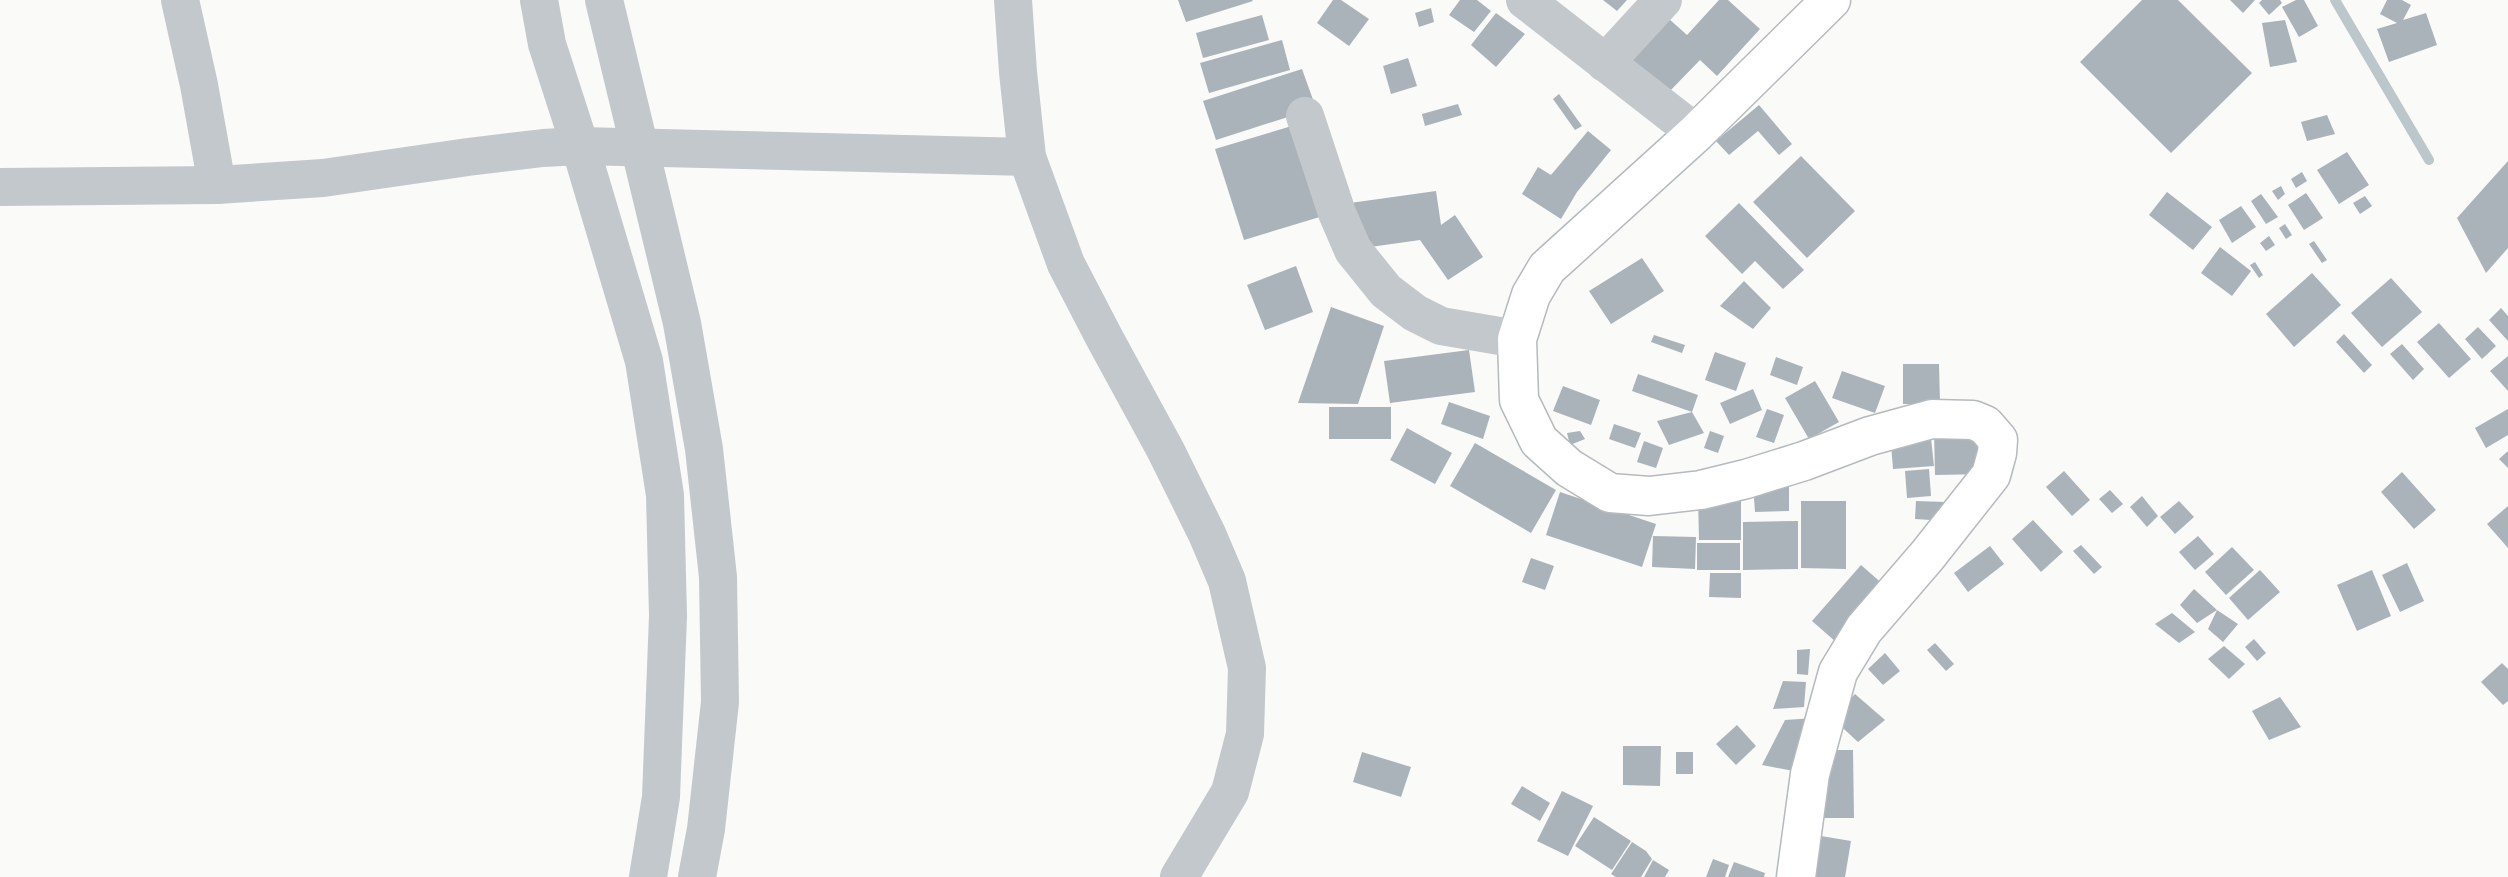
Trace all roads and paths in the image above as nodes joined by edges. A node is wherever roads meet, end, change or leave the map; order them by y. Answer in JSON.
{"nodes":[{"id":1,"x":180,"y":0,"type":"edge"},
{"id":2,"x":539,"y":0,"type":"edge"},
{"id":3,"x":604,"y":0,"type":"edge"},
{"id":4,"x":1013,"y":0,"type":"edge"},
{"id":5,"x":1525,"y":0,"type":"edge"},
{"id":6,"x":1663,"y":0,"type":"edge"},
{"id":7,"x":1831,"y":0,"type":"edge"},
{"id":8,"x":1605,"y":63,"type":"junction"},
{"id":9,"x":1305,"y":116,"type":"dead end"},
{"id":10,"x":1696,"y":133,"type":"junction"},
{"id":11,"x":580,"y":146,"type":"junction"},
{"id":12,"x":640,"y":149,"type":"junction"},
{"id":13,"x":1027,"y":157,"type":"junction"},
{"id":14,"x":217,"y":185,"type":"junction"},
{"id":15,"x":0,"y":187,"type":"edge"},
{"id":16,"x":1517,"y":339,"type":"junction"},
{"id":17,"x":648,"y":877,"type":"edge"},
{"id":18,"x":697,"y":877,"type":"edge"},
{"id":19,"x":1179,"y":877,"type":"edge"},
{"id":20,"x":1796,"y":877,"type":"edge"}],
"edges":[{"from":1,"to":14,"type":"street"},
{"from":2,"to":11,"type":"street"},
{"from":3,"to":12,"type":"street"},
{"from":4,"to":13,"type":"street"},
{"from":5,"to":8,"type":"street"},
{"from":6,"to":8,"type":"street"},
{"from":7,"to":10,"type":"main road"},
{"from":8,"to":10,"type":"street"},
{"from":9,"to":16,"type":"street"},
{"from":10,"to":16,"type":"main road"},
{"from":11,"to":12,"type":"street"},
{"from":11,"to":14,"type":"street"},
{"from":11,"to":17,"type":"street"},
{"from":12,"to":13,"type":"street"},
{"from":12,"to":18,"type":"street"},
{"from":13,"to":19,"type":"street"},
{"from":14,"to":15,"type":"street"},
{"from":16,"to":20,"type":"main road"}]}
